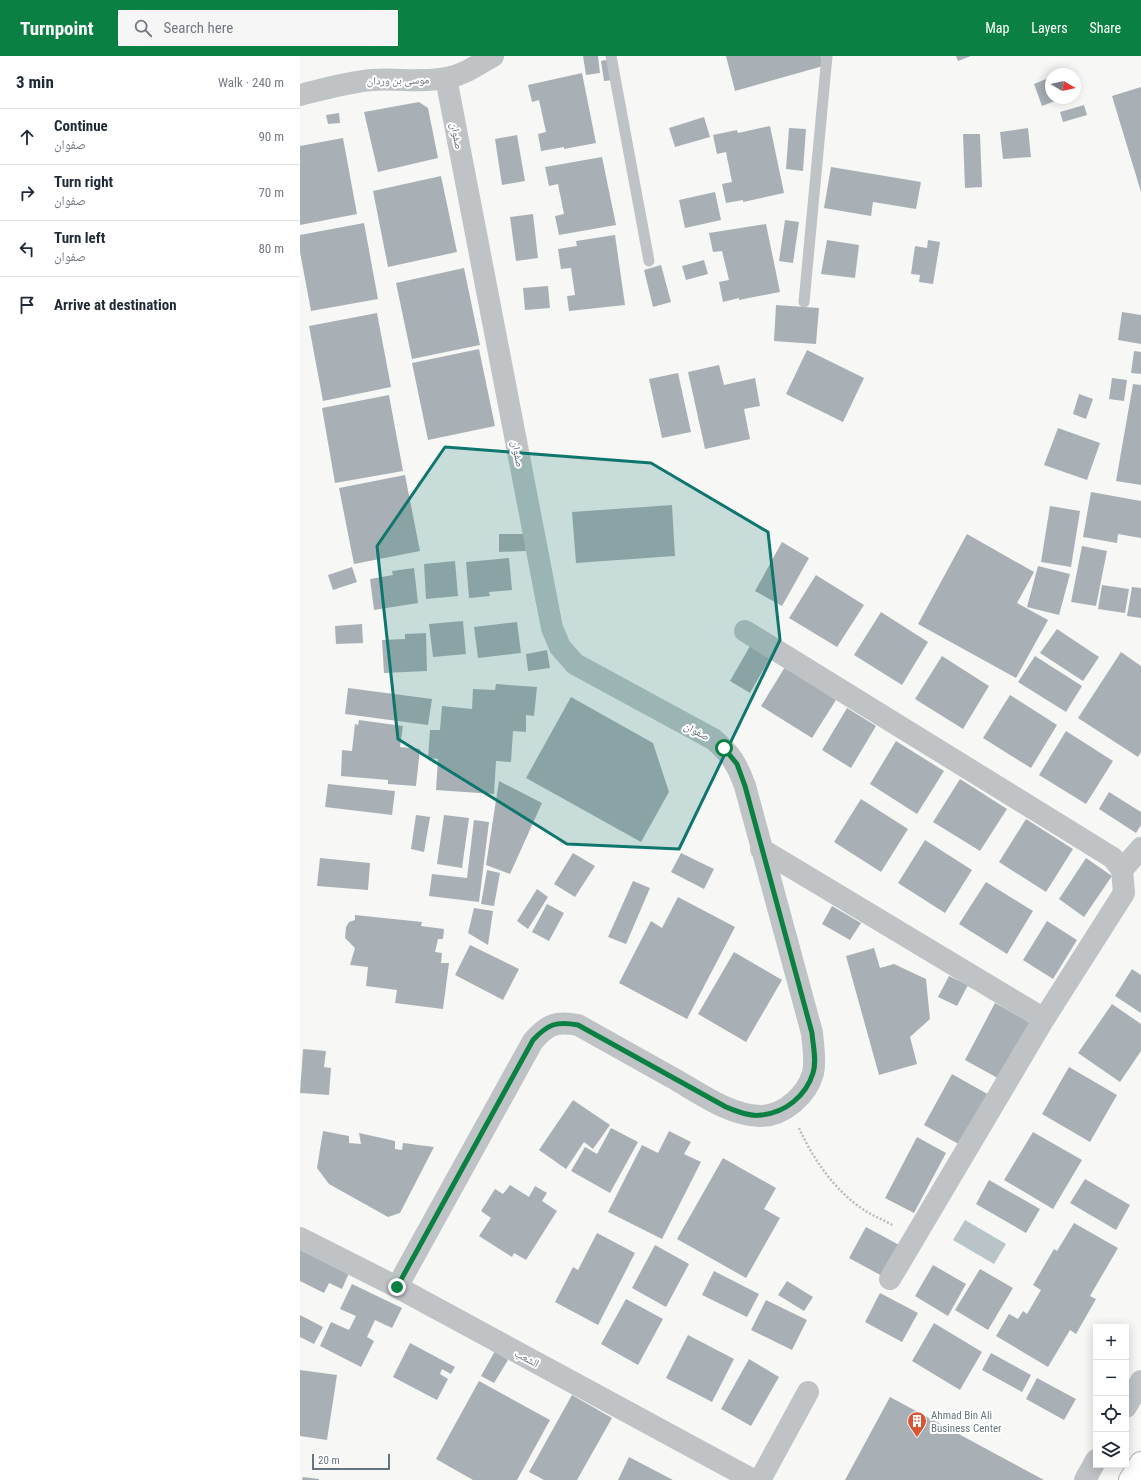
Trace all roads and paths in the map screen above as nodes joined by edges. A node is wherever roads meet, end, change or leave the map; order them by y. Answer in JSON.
{"nodes":[{"id":1,"x":493,"y":56,"type":"edge"},
{"id":2,"x":611,"y":56,"type":"edge"},
{"id":3,"x":827,"y":56,"type":"edge"},
{"id":4,"x":446,"y":78,"type":"junction"},
{"id":5,"x":300,"y":95,"type":"edge"},
{"id":6,"x":649,"y":261,"type":"dead end"},
{"id":7,"x":804,"y":302,"type":"dead end"},
{"id":8,"x":745,"y":631,"type":"dead end"},
{"id":9,"x":1141,"y":848,"type":"edge"},
{"id":10,"x":761,"y":849,"type":"junction"},
{"id":11,"x":1122,"y":870,"type":"junction"},
{"id":12,"x":1044,"y":1020,"type":"junction"},
{"id":13,"x":791,"y":1105,"type":"junction"},
{"id":14,"x":915,"y":1237,"type":"junction"},
{"id":15,"x":300,"y":1238,"type":"edge"},
{"id":16,"x":890,"y":1278,"type":"dead end"},
{"id":17,"x":397,"y":1287,"type":"junction"},
{"id":18,"x":1141,"y":1381,"type":"edge"},
{"id":19,"x":808,"y":1392,"type":"dead end"},
{"id":20,"x":1129,"y":1402,"type":"edge"},
{"id":21,"x":1141,"y":1463,"type":"edge"},
{"id":22,"x":1093,"y":1465,"type":"edge"},
{"id":23,"x":1141,"y":1475,"type":"edge"},
{"id":24,"x":753,"y":1480,"type":"edge"},
{"id":25,"x":760,"y":1480,"type":"edge"},
{"id":26,"x":1085,"y":1480,"type":"edge"},
{"id":27,"x":1130,"y":1480,"type":"edge"},
{"id":28,"x":1139,"y":1480,"type":"edge"}],
"edges":[{"from":1,"to":4,"type":"street","name":"موسى بن وردان"},
{"from":2,"to":6,"type":"lane"},
{"from":3,"to":7,"type":"lane"},
{"from":4,"to":5,"type":"street","name":"موسى بن وردان"},
{"from":4,"to":10,"type":"street","name":"صفوان"},
{"from":8,"to":11,"type":"street"},
{"from":9,"to":11,"type":"street"},
{"from":10,"to":12,"type":"street"},
{"from":10,"to":13,"type":"street","name":"صفوان"},
{"from":11,"to":12,"type":"street"},
{"from":12,"to":14,"type":"street"},
{"from":13,"to":14,"type":"path"},
{"from":13,"to":17,"type":"street","name":"صفوان"},
{"from":14,"to":16,"type":"street"},
{"from":15,"to":17,"type":"street","name":"الشعب"},
{"from":17,"to":24,"type":"street","name":"الشعب"},
{"from":18,"to":20,"type":"street"},
{"from":19,"to":25,"type":"street"},
{"from":21,"to":27,"type":"highway"},
{"from":22,"to":26,"type":"street"},
{"from":23,"to":28,"type":"highway"}]}
